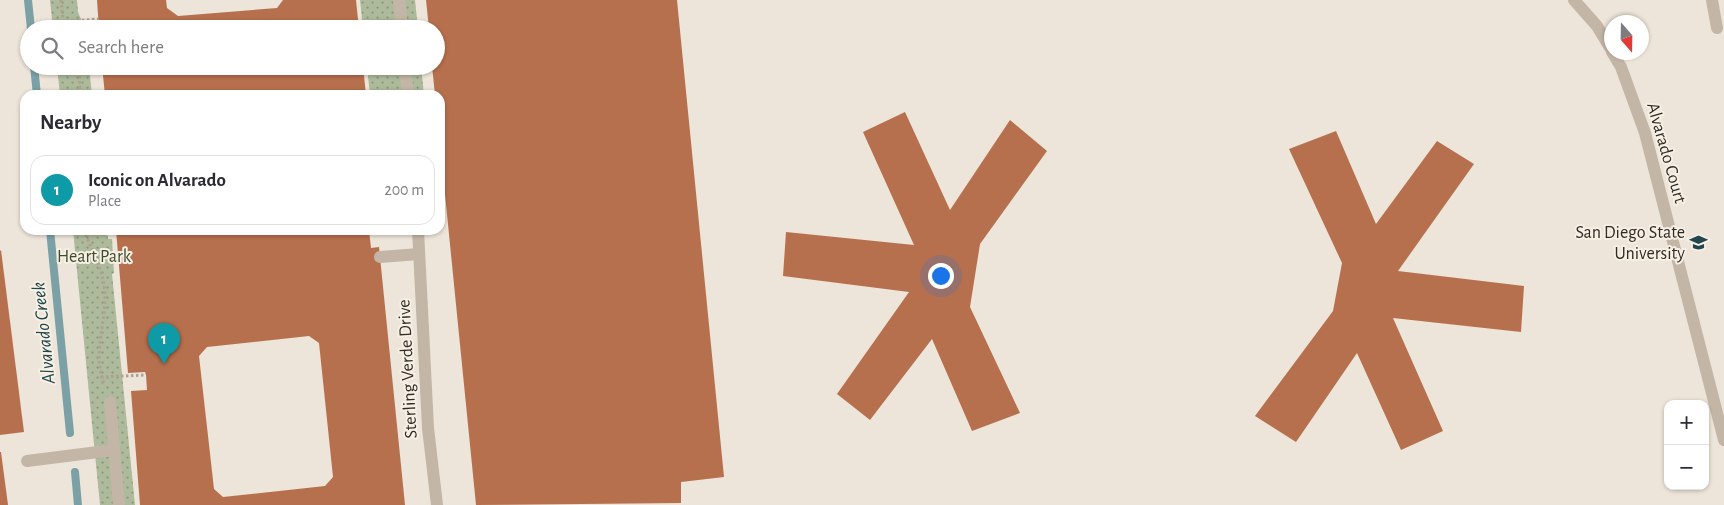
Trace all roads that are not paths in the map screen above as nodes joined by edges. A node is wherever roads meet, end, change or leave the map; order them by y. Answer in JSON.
{"nodes":[{"id":1,"x":399,"y":0,"type":"edge"},
{"id":2,"x":1574,"y":0,"type":"edge"},
{"id":3,"x":1712,"y":0,"type":"edge"},
{"id":4,"x":401,"y":20,"type":"edge"},
{"id":5,"x":1717,"y":28,"type":"dead end"},
{"id":6,"x":1604,"y":38,"type":"edge"},
{"id":7,"x":1617,"y":60,"type":"edge"},
{"id":8,"x":406,"y":75,"type":"edge"},
{"id":9,"x":407,"y":90,"type":"edge"},
{"id":10,"x":418,"y":235,"type":"edge"},
{"id":11,"x":419,"y":254,"type":"junction"},
{"id":12,"x":380,"y":257,"type":"dead end"},
{"id":13,"x":110,"y":402,"type":"road end"},
{"id":14,"x":1724,"y":440,"type":"edge"},
{"id":15,"x":114,"y":450,"type":"junction"},
{"id":16,"x":27,"y":461,"type":"dead end"},
{"id":17,"x":119,"y":505,"type":"edge"},
{"id":18,"x":437,"y":505,"type":"edge"}],
"edges":[{"from":1,"to":4,"type":"street"},
{"from":2,"to":6,"type":"street","name":"Alvarado Court"},
{"from":3,"to":5,"type":"street"},
{"from":7,"to":14,"type":"street","name":"Alvarado Court"},
{"from":8,"to":9,"type":"street"},
{"from":10,"to":11,"type":"street","name":"Sterling Verde Drive"},
{"from":11,"to":12,"type":"street"},
{"from":11,"to":18,"type":"street","name":"Sterling Verde Drive"},
{"from":13,"to":15,"type":"street"},
{"from":15,"to":16,"type":"street"},
{"from":15,"to":17,"type":"street"}]}
